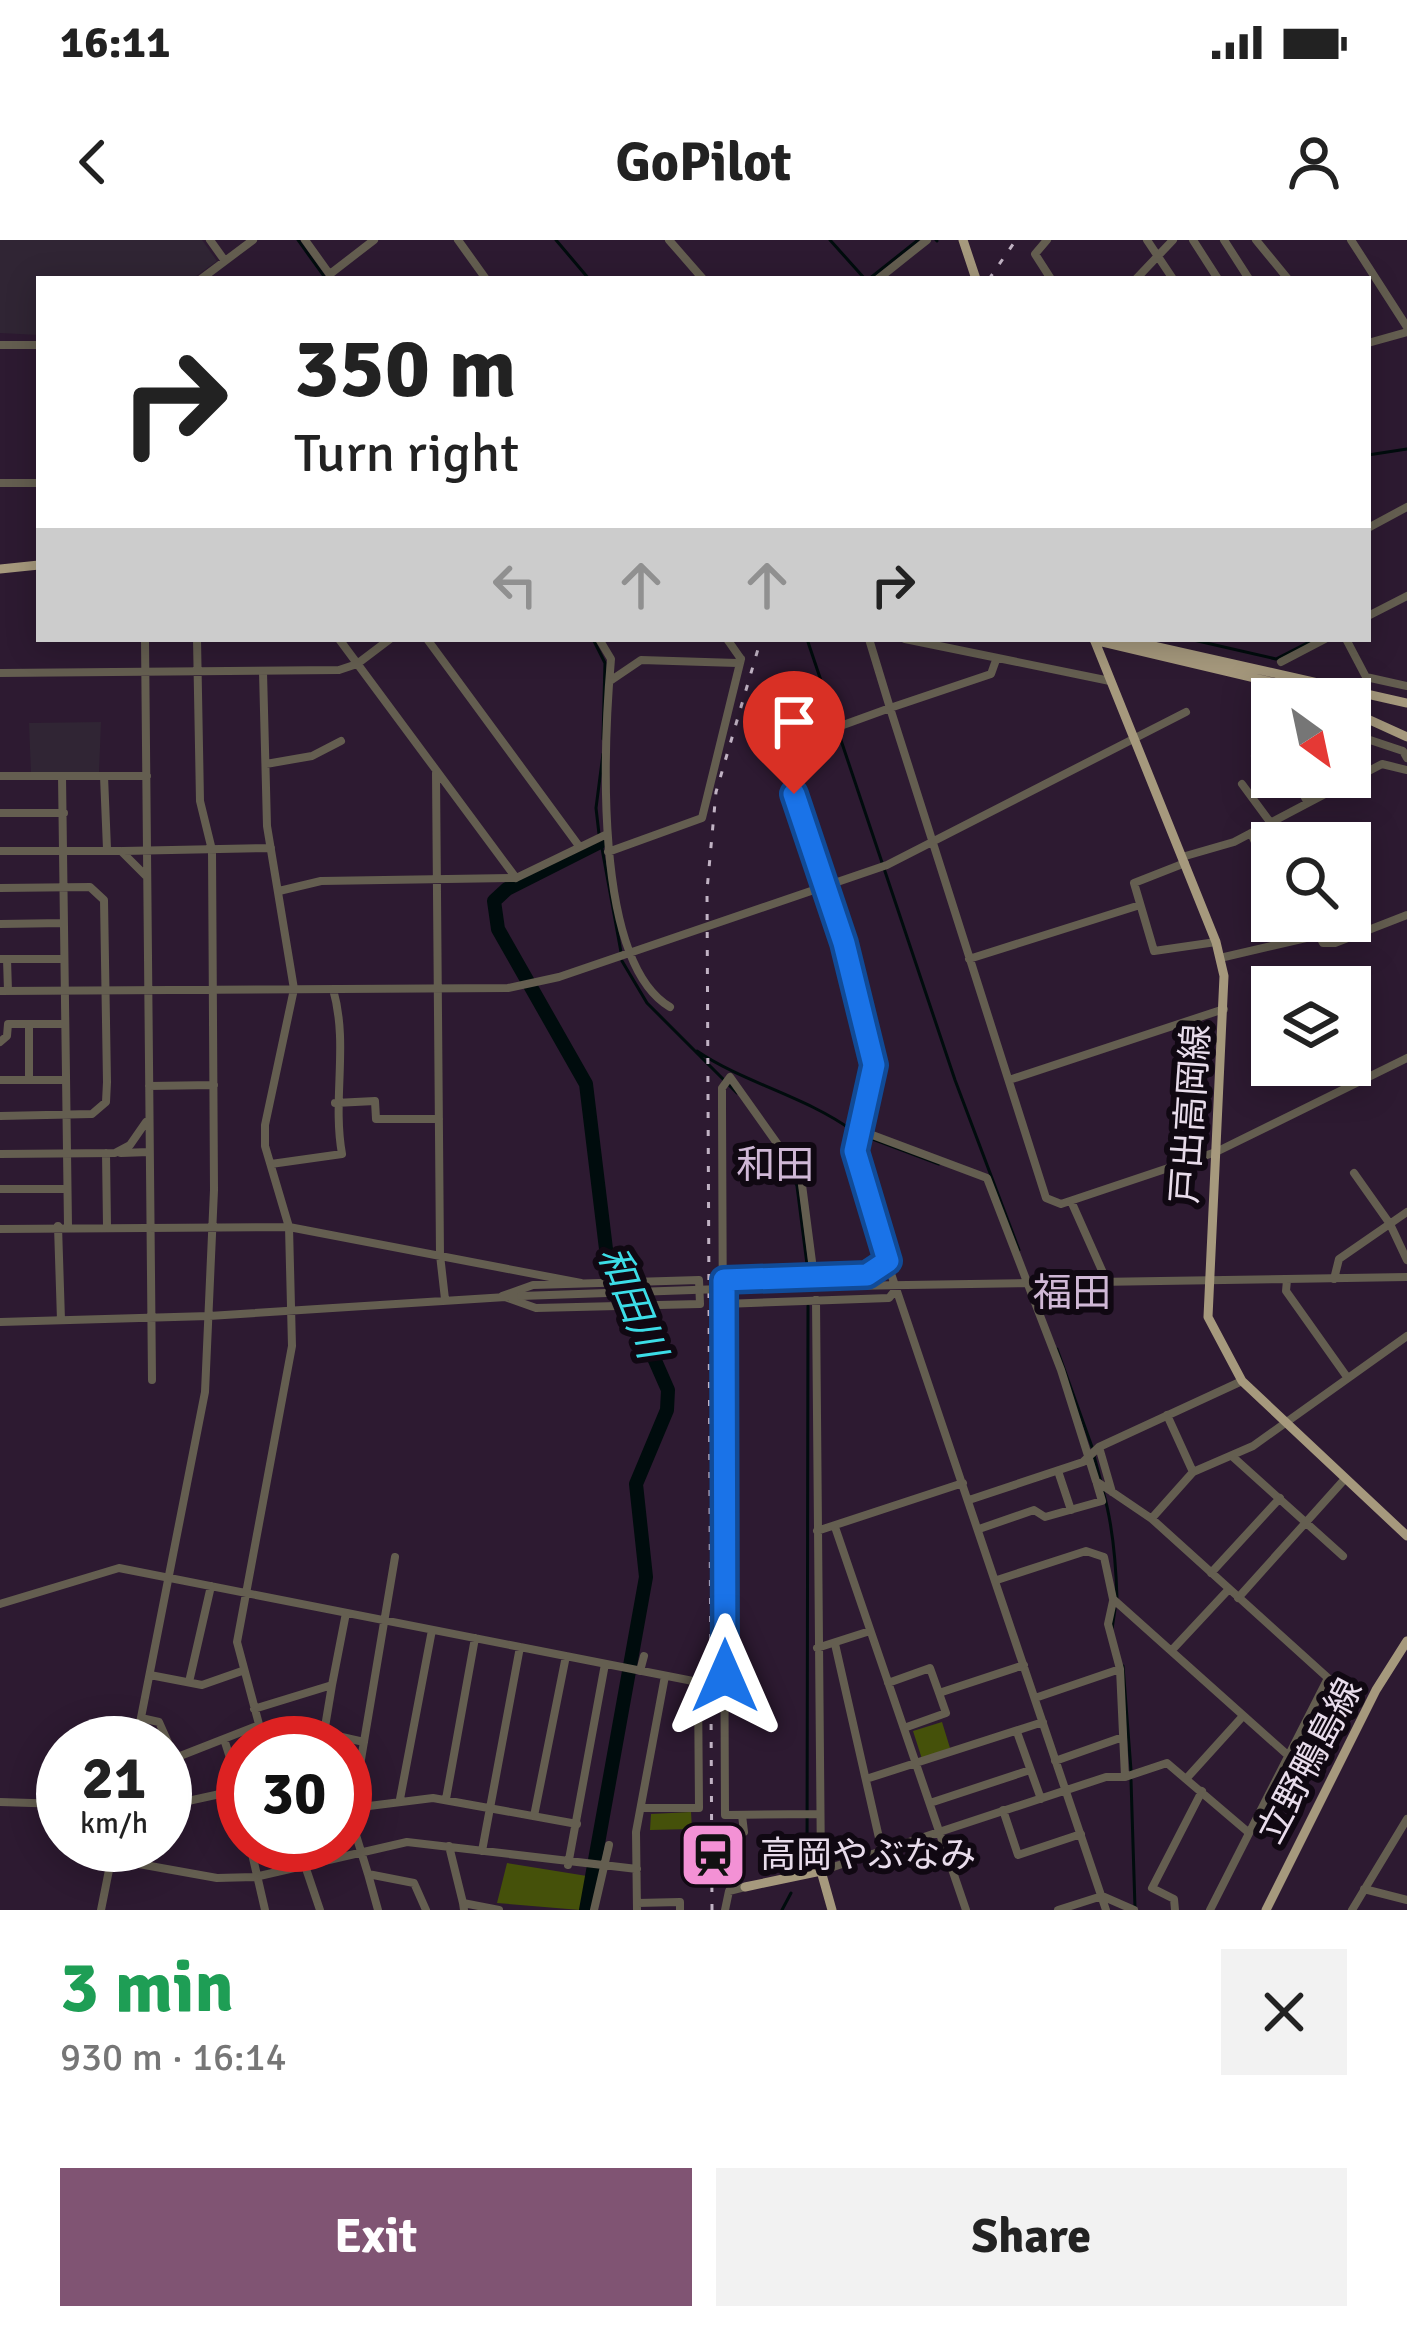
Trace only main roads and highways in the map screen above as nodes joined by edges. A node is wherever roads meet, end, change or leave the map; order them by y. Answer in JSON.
{"nodes":[{"id":1,"x":963,"y":240,"type":"edge"},
{"id":2,"x":975,"y":276,"type":"edge"},
{"id":3,"x":36,"y":567,"type":"edge"},
{"id":4,"x":0,"y":571,"type":"edge"},
{"id":5,"x":1094,"y":642,"type":"edge"},
{"id":6,"x":1106,"y":642,"type":"edge"},
{"id":7,"x":1182,"y":644,"type":"edge"},
{"id":8,"x":1257,"y":678,"type":"edge"},
{"id":9,"x":1407,"y":703,"type":"edge"},
{"id":10,"x":1371,"y":720,"type":"edge"},
{"id":11,"x":1407,"y":737,"type":"edge"},
{"id":12,"x":1407,"y":1536,"type":"edge"},
{"id":13,"x":1407,"y":1641,"type":"edge"},
{"id":14,"x":746,"y":1887,"type":"road end"},
{"id":15,"x":832,"y":1910,"type":"edge"},
{"id":16,"x":1266,"y":1910,"type":"edge"}],
"edges":[{"from":1,"to":2,"type":"main road"},
{"from":3,"to":4,"type":"main road"},
{"from":5,"to":12,"type":"main road","name":"戸出高岡線"},
{"from":6,"to":8,"type":"main road"},
{"from":7,"to":9,"type":"main road"},
{"from":10,"to":11,"type":"main road"},
{"from":13,"to":16,"type":"main road","name":"立野鴨島線"},
{"from":14,"to":15,"type":"main road"}]}
